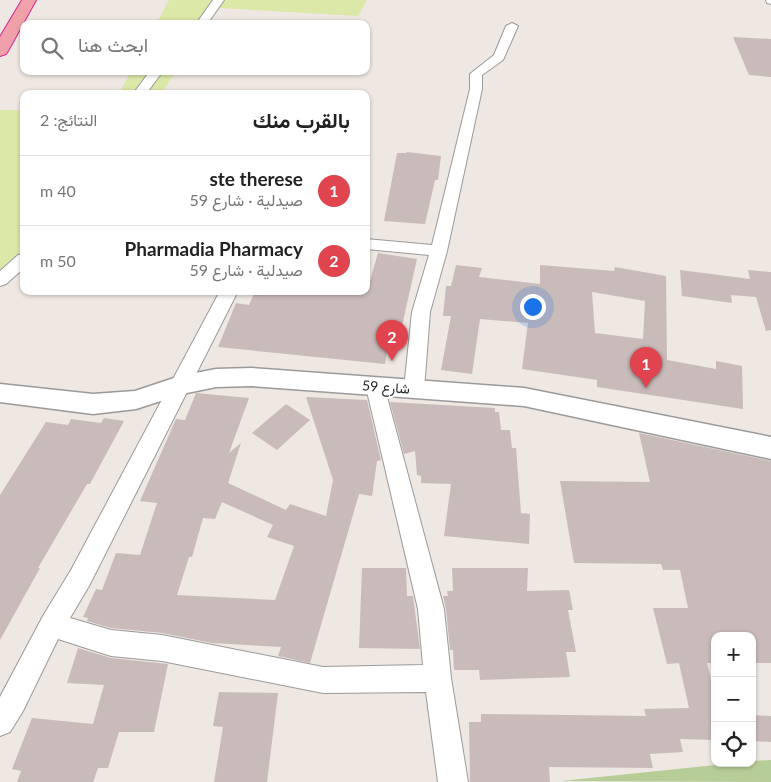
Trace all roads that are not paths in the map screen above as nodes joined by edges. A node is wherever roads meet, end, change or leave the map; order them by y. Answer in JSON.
{"nodes":[{"id":1,"x":28,"y":0,"type":"edge"},
{"id":2,"x":219,"y":0,"type":"edge"},
{"id":3,"x":205,"y":20,"type":"edge"},
{"id":4,"x":512,"y":26,"type":"dead end"},
{"id":5,"x":0,"y":51,"type":"edge"},
{"id":6,"x":153,"y":75,"type":"edge"},
{"id":7,"x":142,"y":90,"type":"edge"},
{"id":8,"x":370,"y":244,"type":"edge"},
{"id":9,"x":440,"y":251,"type":"junction"},
{"id":10,"x":20,"y":262,"type":"edge"},
{"id":11,"x":0,"y":280,"type":"edge"},
{"id":12,"x":227,"y":295,"type":"edge"},
{"id":13,"x":180,"y":385,"type":"junction"},
{"id":14,"x":376,"y":387,"type":"junction"},
{"id":15,"x":414,"y":389,"type":"junction"},
{"id":16,"x":0,"y":393,"type":"edge"},
{"id":17,"x":771,"y":448,"type":"edge"},
{"id":18,"x":52,"y":626,"type":"junction"},
{"id":19,"x":438,"y":678,"type":"junction"},
{"id":20,"x":0,"y":722,"type":"edge"},
{"id":21,"x":453,"y":782,"type":"edge"}],
"edges":[{"from":1,"to":5,"type":"highway"},
{"from":2,"to":3,"type":"street"},
{"from":4,"to":9,"type":"street"},
{"from":6,"to":7,"type":"street"},
{"from":8,"to":9,"type":"street"},
{"from":9,"to":15,"type":"street"},
{"from":10,"to":11,"type":"street"},
{"from":12,"to":13,"type":"street"},
{"from":13,"to":14,"type":"street","name":"شارع 59"},
{"from":13,"to":16,"type":"street","name":"شارع 59"},
{"from":13,"to":18,"type":"street"},
{"from":14,"to":15,"type":"street","name":"شارع 59"},
{"from":14,"to":19,"type":"street"},
{"from":15,"to":17,"type":"street","name":"شارع 59"},
{"from":18,"to":19,"type":"street"},
{"from":18,"to":20,"type":"street"},
{"from":19,"to":21,"type":"street"}]}
